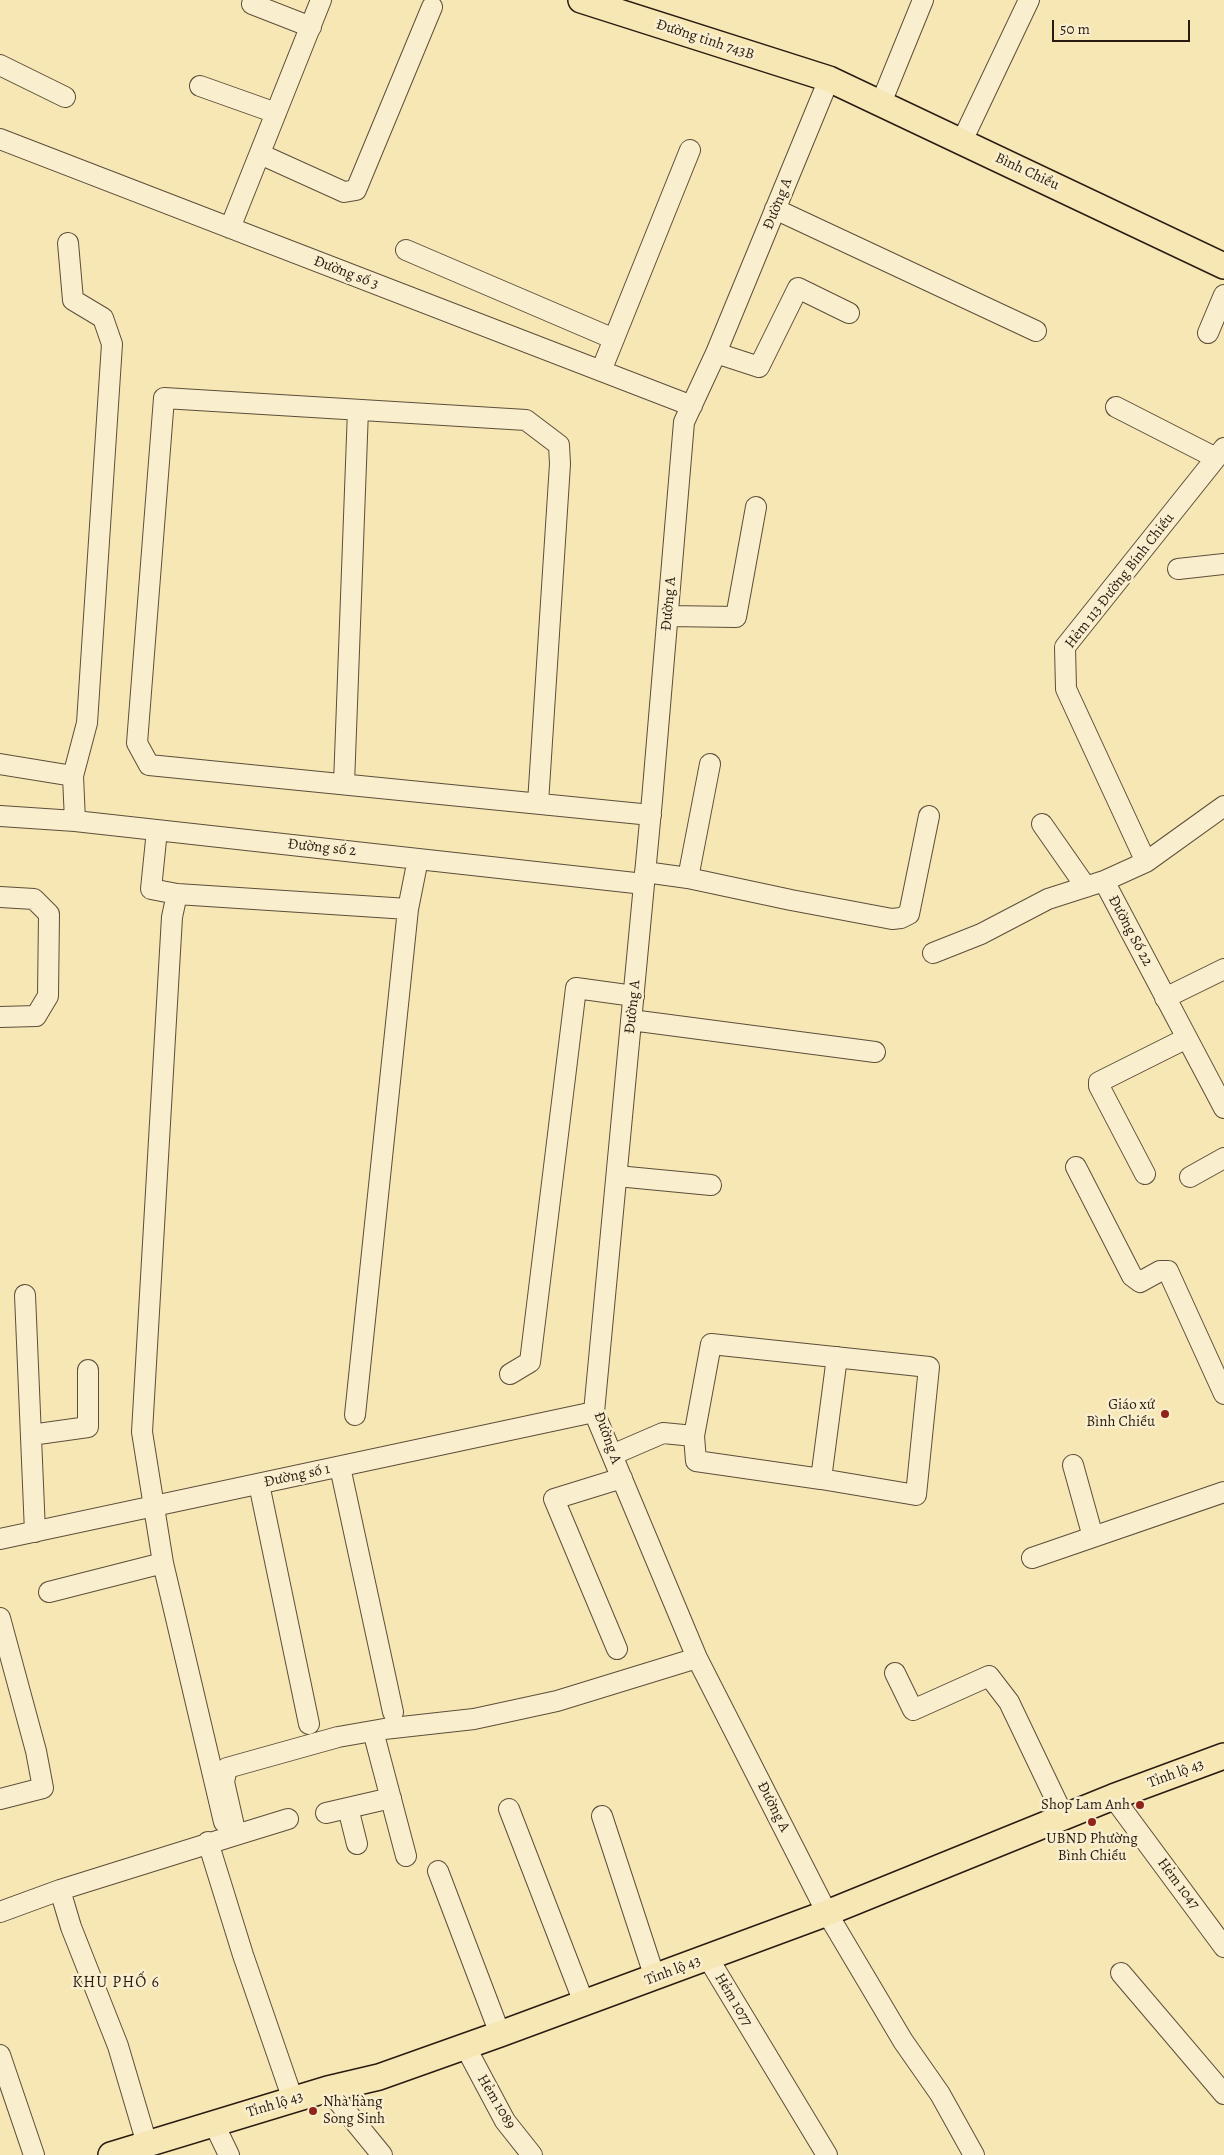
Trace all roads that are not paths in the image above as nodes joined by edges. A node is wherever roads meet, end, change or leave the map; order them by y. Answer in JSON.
{"nodes":[{"id":1,"x":321,"y":0,"type":"edge"},
{"id":2,"x":581,"y":0,"type":"edge"},
{"id":3,"x":923,"y":0,"type":"edge"},
{"id":4,"x":1029,"y":0,"type":"edge"},
{"id":5,"x":252,"y":4,"type":"dead end"},
{"id":6,"x":607,"y":4,"type":"edge"},
{"id":7,"x":432,"y":7,"type":"dead end"},
{"id":8,"x":311,"y":27,"type":"junction"},
{"id":9,"x":0,"y":65,"type":"edge"},
{"id":10,"x":829,"y":79,"type":"junction"},
{"id":11,"x":200,"y":86,"type":"dead end"},
{"id":12,"x":65,"y":97,"type":"dead end"},
{"id":13,"x":881,"y":103,"type":"junction"},
{"id":14,"x":276,"y":113,"type":"junction"},
{"id":15,"x":0,"y":139,"type":"edge"},
{"id":16,"x":962,"y":141,"type":"junction"},
{"id":17,"x":690,"y":150,"type":"dead end"},
{"id":18,"x":260,"y":154,"type":"junction"},
{"id":19,"x":775,"y":209,"type":"junction"},
{"id":20,"x":230,"y":228,"type":"junction"},
{"id":21,"x":68,"y":243,"type":"dead end"},
{"id":22,"x":406,"y":250,"type":"dead end"},
{"id":23,"x":1224,"y":266,"type":"edge"},
{"id":24,"x":1224,"y":294,"type":"edge"},
{"id":25,"x":849,"y":313,"type":"dead end"},
{"id":26,"x":1036,"y":330,"type":"dead end"},
{"id":27,"x":1208,"y":333,"type":"dead end"},
{"id":28,"x":614,"y":339,"type":"junction"},
{"id":29,"x":716,"y":353,"type":"junction"},
{"id":30,"x":601,"y":371,"type":"junction"},
{"id":31,"x":692,"y":406,"type":"junction"},
{"id":32,"x":1116,"y":407,"type":"dead end"},
{"id":33,"x":358,"y":410,"type":"junction"},
{"id":34,"x":1220,"y":453,"type":"edge"},
{"id":35,"x":756,"y":507,"type":"dead end"},
{"id":36,"x":1224,"y":564,"type":"edge"},
{"id":37,"x":1178,"y":569,"type":"dead end"},
{"id":38,"x":668,"y":616,"type":"junction"},
{"id":39,"x":0,"y":764,"type":"edge"},
{"id":40,"x":710,"y":764,"type":"dead end"},
{"id":41,"x":73,"y":776,"type":"junction"},
{"id":42,"x":344,"y":784,"type":"junction"},
{"id":43,"x":538,"y":803,"type":"junction"},
{"id":44,"x":1224,"y":806,"type":"edge"},
{"id":45,"x":651,"y":814,"type":"junction"},
{"id":46,"x":0,"y":816,"type":"edge"},
{"id":47,"x":929,"y":816,"type":"dead end"},
{"id":48,"x":75,"y":821,"type":"junction"},
{"id":49,"x":1042,"y":824,"type":"dead end"},
{"id":50,"x":157,"y":830,"type":"junction"},
{"id":51,"x":418,"y":859,"type":"junction"},
{"id":52,"x":1146,"y":862,"type":"junction"},
{"id":53,"x":645,"y":878,"type":"junction"},
{"id":54,"x":688,"y":878,"type":"junction"},
{"id":55,"x":1095,"y":884,"type":"junction"},
{"id":56,"x":177,"y":894,"type":"junction"},
{"id":57,"x":0,"y":897,"type":"edge"},
{"id":58,"x":408,"y":909,"type":"junction"},
{"id":59,"x":933,"y":953,"type":"dead end"},
{"id":60,"x":1224,"y":970,"type":"edge"},
{"id":61,"x":634,"y":996,"type":"junction"},
{"id":62,"x":1165,"y":998,"type":"junction"},
{"id":63,"x":0,"y":1017,"type":"edge"},
{"id":64,"x":631,"y":1020,"type":"junction"},
{"id":65,"x":1187,"y":1038,"type":"junction"},
{"id":66,"x":875,"y":1052,"type":"dead end"},
{"id":67,"x":1224,"y":1108,"type":"edge"},
{"id":68,"x":1224,"y":1158,"type":"edge"},
{"id":69,"x":1076,"y":1167,"type":"dead end"},
{"id":70,"x":1145,"y":1174,"type":"dead end"},
{"id":71,"x":617,"y":1176,"type":"junction"},
{"id":72,"x":1190,"y":1177,"type":"dead end"},
{"id":73,"x":711,"y":1185,"type":"dead end"},
{"id":74,"x":25,"y":1295,"type":"dead end"},
{"id":75,"x":836,"y":1357,"type":"junction"},
{"id":76,"x":88,"y":1370,"type":"dead end"},
{"id":77,"x":510,"y":1374,"type":"dead end"},
{"id":78,"x":1224,"y":1394,"type":"edge"},
{"id":79,"x":594,"y":1412,"type":"junction"},
{"id":80,"x":355,"y":1415,"type":"dead end"},
{"id":81,"x":31,"y":1435,"type":"junction"},
{"id":82,"x":694,"y":1436,"type":"junction"},
{"id":83,"x":612,"y":1455,"type":"junction"},
{"id":84,"x":1073,"y":1465,"type":"dead end"},
{"id":85,"x":340,"y":1467,"type":"junction"},
{"id":86,"x":622,"y":1478,"type":"junction"},
{"id":87,"x":821,"y":1478,"type":"junction"},
{"id":88,"x":259,"y":1484,"type":"junction"},
{"id":89,"x":1224,"y":1492,"type":"edge"},
{"id":90,"x":154,"y":1506,"type":"junction"},
{"id":91,"x":35,"y":1532,"type":"junction"},
{"id":92,"x":1093,"y":1537,"type":"junction"},
{"id":93,"x":0,"y":1539,"type":"edge"},
{"id":94,"x":1032,"y":1558,"type":"dead end"},
{"id":95,"x":163,"y":1563,"type":"junction"},
{"id":96,"x":49,"y":1592,"type":"dead end"},
{"id":97,"x":0,"y":1618,"type":"edge"},
{"id":98,"x":618,"y":1648,"type":"dead end"},
{"id":99,"x":697,"y":1658,"type":"junction"},
{"id":100,"x":895,"y":1673,"type":"dead end"},
{"id":101,"x":394,"y":1712,"type":"dead end"},
{"id":102,"x":310,"y":1724,"type":"dead end"},
{"id":103,"x":373,"y":1731,"type":"junction"},
{"id":104,"x":1224,"y":1756,"type":"edge"},
{"id":105,"x":1113,"y":1797,"type":"junction"},
{"id":106,"x":391,"y":1798,"type":"junction"},
{"id":107,"x":0,"y":1799,"type":"edge"},
{"id":108,"x":348,"y":1808,"type":"junction"},
{"id":109,"x":508,"y":1809,"type":"dead end"},
{"id":110,"x":326,"y":1813,"type":"dead end"},
{"id":111,"x":602,"y":1816,"type":"dead end"},
{"id":112,"x":1064,"y":1817,"type":"junction"},
{"id":113,"x":288,"y":1820,"type":"dead end"},
{"id":114,"x":230,"y":1828,"type":"junction"},
{"id":115,"x":208,"y":1842,"type":"junction"},
{"id":116,"x":356,"y":1844,"type":"dead end"},
{"id":117,"x":406,"y":1856,"type":"dead end"},
{"id":118,"x":438,"y":1871,"type":"dead end"},
{"id":119,"x":60,"y":1890,"type":"junction"},
{"id":120,"x":0,"y":1912,"type":"edge"},
{"id":121,"x":827,"y":1913,"type":"junction"},
{"id":122,"x":1224,"y":1947,"type":"edge"},
{"id":123,"x":708,"y":1958,"type":"junction"},
{"id":124,"x":1121,"y":1973,"type":"dead end"},
{"id":125,"x":655,"y":1978,"type":"junction"},
{"id":126,"x":584,"y":2003,"type":"junction"},
{"id":127,"x":500,"y":2034,"type":"junction"},
{"id":128,"x":465,"y":2046,"type":"junction"},
{"id":129,"x":0,"y":2055,"type":"edge"},
{"id":130,"x":328,"y":2089,"type":"junction"},
{"id":131,"x":1224,"y":2094,"type":"edge"},
{"id":132,"x":293,"y":2100,"type":"junction"},
{"id":133,"x":214,"y":2124,"type":"junction"},
{"id":134,"x":147,"y":2144,"type":"junction"},
{"id":135,"x":34,"y":2155,"type":"edge"},
{"id":136,"x":111,"y":2155,"type":"edge"},
{"id":137,"x":229,"y":2155,"type":"edge"},
{"id":138,"x":382,"y":2155,"type":"edge"},
{"id":139,"x":532,"y":2155,"type":"edge"},
{"id":140,"x":828,"y":2155,"type":"edge"},
{"id":141,"x":974,"y":2155,"type":"edge"}],
"edges":[{"from":1,"to":8,"type":"street"},
{"from":2,"to":6,"type":"main road","name":"Đường tỉnh 743B"},
{"from":3,"to":13,"type":"street"},
{"from":4,"to":16,"type":"street"},
{"from":5,"to":8,"type":"street"},
{"from":6,"to":10,"type":"main road","name":"Đường tỉnh 743B"},
{"from":7,"to":18,"type":"street"},
{"from":8,"to":14,"type":"street"},
{"from":9,"to":12,"type":"street"},
{"from":10,"to":13,"type":"main road","name":"Bình Chiểu"},
{"from":10,"to":19,"type":"street","name":"Đường A"},
{"from":11,"to":14,"type":"street"},
{"from":13,"to":16,"type":"main road","name":"Bình Chiểu"},
{"from":14,"to":18,"type":"street"},
{"from":15,"to":20,"type":"street","name":"Đường số 3"},
{"from":16,"to":23,"type":"main road","name":"Bình Chiểu"},
{"from":17,"to":28,"type":"street"},
{"from":18,"to":20,"type":"street"},
{"from":19,"to":26,"type":"street"},
{"from":19,"to":29,"type":"street","name":"Đường A"},
{"from":20,"to":30,"type":"street","name":"Đường số 3"},
{"from":21,"to":41,"type":"street"},
{"from":22,"to":28,"type":"street"},
{"from":24,"to":27,"type":"street"},
{"from":25,"to":29,"type":"street"},
{"from":28,"to":30,"type":"street"},
{"from":29,"to":31,"type":"street","name":"Đường A"},
{"from":30,"to":31,"type":"street","name":"Đường số 3"},
{"from":31,"to":38,"type":"street","name":"Đường A"},
{"from":32,"to":34,"type":"street"},
{"from":33,"to":42,"type":"street"},
{"from":33,"to":42,"type":"street"},
{"from":33,"to":43,"type":"street"},
{"from":34,"to":52,"type":"street","name":"Hẻm 113 Đường Bính Chiếu"},
{"from":35,"to":38,"type":"street"},
{"from":36,"to":37,"type":"street"},
{"from":38,"to":45,"type":"street","name":"Đường A"},
{"from":39,"to":41,"type":"street"},
{"from":40,"to":54,"type":"street"},
{"from":41,"to":48,"type":"street"},
{"from":42,"to":43,"type":"street"},
{"from":43,"to":45,"type":"street"},
{"from":44,"to":52,"type":"street","name":"Đường Số 22"},
{"from":45,"to":53,"type":"street","name":"Đường A"},
{"from":46,"to":48,"type":"street","name":"Đường số 2"},
{"from":47,"to":54,"type":"street","name":"Đường số 2"},
{"from":48,"to":50,"type":"street","name":"Đường số 2"},
{"from":49,"to":55,"type":"street"},
{"from":50,"to":51,"type":"street","name":"Đường số 2"},
{"from":50,"to":56,"type":"street"},
{"from":51,"to":53,"type":"street","name":"Đường số 2"},
{"from":51,"to":58,"type":"street"},
{"from":52,"to":55,"type":"street","name":"Đường Số 22"},
{"from":53,"to":54,"type":"street","name":"Đường số 2"},
{"from":53,"to":61,"type":"street","name":"Đường A"},
{"from":55,"to":59,"type":"street"},
{"from":55,"to":62,"type":"street","name":"Đường Số 22"},
{"from":56,"to":58,"type":"street"},
{"from":56,"to":90,"type":"street"},
{"from":57,"to":63,"type":"street"},
{"from":58,"to":80,"type":"street"},
{"from":60,"to":62,"type":"street"},
{"from":61,"to":64,"type":"street","name":"Đường A"},
{"from":61,"to":77,"type":"street"},
{"from":62,"to":65,"type":"street","name":"Đường Số 22"},
{"from":64,"to":66,"type":"street"},
{"from":64,"to":71,"type":"street","name":"Đường A"},
{"from":65,"to":67,"type":"street","name":"Đường Số 22"},
{"from":65,"to":70,"type":"street"},
{"from":68,"to":72,"type":"street"},
{"from":69,"to":78,"type":"street"},
{"from":71,"to":73,"type":"street"},
{"from":71,"to":79,"type":"street","name":"Đường A"},
{"from":74,"to":81,"type":"street"},
{"from":75,"to":82,"type":"street"},
{"from":75,"to":87,"type":"street"},
{"from":75,"to":87,"type":"street"},
{"from":76,"to":81,"type":"street"},
{"from":79,"to":83,"type":"street","name":"Đường A"},
{"from":79,"to":85,"type":"street","name":"Đường số 1"},
{"from":81,"to":91,"type":"street"},
{"from":82,"to":83,"type":"street"},
{"from":82,"to":87,"type":"street"},
{"from":83,"to":86,"type":"street","name":"Đường A"},
{"from":84,"to":92,"type":"street"},
{"from":85,"to":88,"type":"street","name":"Đường số 1"},
{"from":85,"to":101,"type":"street"},
{"from":86,"to":98,"type":"street"},
{"from":86,"to":99,"type":"street","name":"Đường A"},
{"from":88,"to":90,"type":"street","name":"Đường số 1"},
{"from":88,"to":102,"type":"street"},
{"from":89,"to":92,"type":"street"},
{"from":90,"to":91,"type":"street","name":"Đường số 1"},
{"from":90,"to":95,"type":"street"},
{"from":91,"to":93,"type":"street","name":"Đường số 1"},
{"from":92,"to":94,"type":"street"},
{"from":95,"to":96,"type":"street"},
{"from":95,"to":114,"type":"street"},
{"from":97,"to":107,"type":"street"},
{"from":99,"to":103,"type":"street"},
{"from":99,"to":121,"type":"street","name":"Đường A"},
{"from":100,"to":112,"type":"street"},
{"from":103,"to":106,"type":"street"},
{"from":103,"to":114,"type":"street"},
{"from":104,"to":105,"type":"main road","name":"Tỉnh lộ 43"},
{"from":105,"to":112,"type":"main road","name":"Tỉnh lộ 43"},
{"from":105,"to":122,"type":"street","name":"Hẻm 1047"},
{"from":106,"to":108,"type":"street"},
{"from":106,"to":117,"type":"street"},
{"from":108,"to":110,"type":"street"},
{"from":108,"to":116,"type":"street"},
{"from":109,"to":126,"type":"street"},
{"from":111,"to":125,"type":"street"},
{"from":112,"to":121,"type":"main road","name":"Tỉnh lộ 43"},
{"from":113,"to":114,"type":"street"},
{"from":114,"to":115,"type":"street"},
{"from":115,"to":119,"type":"street"},
{"from":115,"to":132,"type":"street"},
{"from":118,"to":127,"type":"street"},
{"from":119,"to":120,"type":"street"},
{"from":119,"to":134,"type":"street"},
{"from":121,"to":123,"type":"main road","name":"Tỉnh lộ 43"},
{"from":121,"to":141,"type":"street","name":"Đường A"},
{"from":123,"to":125,"type":"main road","name":"Tỉnh lộ 43"},
{"from":123,"to":140,"type":"street","name":"Hẻm 1077"},
{"from":124,"to":131,"type":"street"},
{"from":125,"to":126,"type":"main road","name":"Tỉnh lộ 43"},
{"from":126,"to":127,"type":"main road","name":"Tỉnh lộ 43"},
{"from":127,"to":128,"type":"main road","name":"Tỉnh lộ 43"},
{"from":128,"to":130,"type":"main road","name":"Tỉnh lộ 43"},
{"from":128,"to":139,"type":"street","name":"Hẻm 1089"},
{"from":129,"to":135,"type":"street"},
{"from":130,"to":132,"type":"main road","name":"Tỉnh lộ 43"},
{"from":130,"to":138,"type":"street"},
{"from":132,"to":133,"type":"main road","name":"Tỉnh lộ 43"},
{"from":133,"to":134,"type":"main road","name":"Tỉnh lộ 43"},
{"from":133,"to":137,"type":"street"},
{"from":134,"to":136,"type":"main road","name":"Tỉnh lộ 43"}]}
